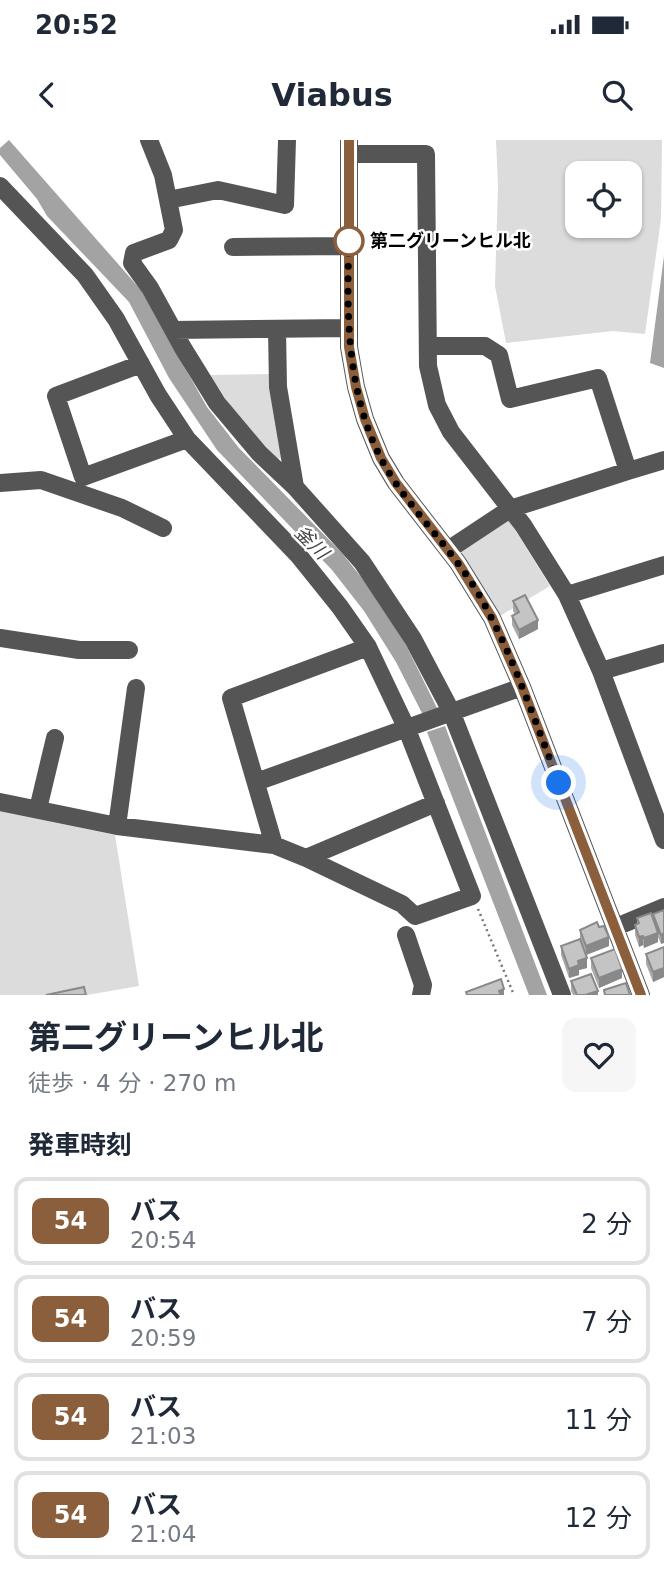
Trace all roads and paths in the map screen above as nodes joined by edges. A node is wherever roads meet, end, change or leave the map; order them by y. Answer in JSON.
{"nodes":[{"id":1,"x":149,"y":140,"type":"edge"},
{"id":2,"x":287,"y":140,"type":"edge"},
{"id":3,"x":349,"y":147,"type":"edge"},
{"id":4,"x":0,"y":186,"type":"edge"},
{"id":5,"x":168,"y":200,"type":"junction"},
{"id":6,"x":349,"y":246,"type":"junction"},
{"id":7,"x":233,"y":247,"type":"dead end"},
{"id":8,"x":349,"y":328,"type":"junction"},
{"id":9,"x":277,"y":329,"type":"junction"},
{"id":10,"x":173,"y":330,"type":"junction"},
{"id":11,"x":428,"y":346,"type":"junction"},
{"id":12,"x":141,"y":364,"type":"junction"},
{"id":13,"x":187,"y":439,"type":"junction"},
{"id":14,"x":664,"y":460,"type":"edge"},
{"id":15,"x":628,"y":471,"type":"junction"},
{"id":16,"x":0,"y":483,"type":"edge"},
{"id":17,"x":295,"y":487,"type":"junction"},
{"id":18,"x":510,"y":509,"type":"junction"},
{"id":19,"x":163,"y":528,"type":"dead end"},
{"id":20,"x":448,"y":550,"type":"junction"},
{"id":21,"x":664,"y":565,"type":"edge"},
{"id":22,"x":567,"y":594,"type":"junction"},
{"id":23,"x":0,"y":638,"type":"edge"},
{"id":24,"x":368,"y":647,"type":"junction"},
{"id":25,"x":129,"y":650,"type":"dead end"},
{"id":26,"x":664,"y":653,"type":"edge"},
{"id":27,"x":601,"y":671,"type":"junction"},
{"id":28,"x":522,"y":687,"type":"junction"},
{"id":29,"x":136,"y":688,"type":"dead end"},
{"id":30,"x":448,"y":712,"type":"junction"},
{"id":31,"x":409,"y":726,"type":"junction"},
{"id":32,"x":55,"y":738,"type":"dead end"},
{"id":33,"x":256,"y":782,"type":"junction"},
{"id":34,"x":0,"y":802,"type":"edge"},
{"id":35,"x":436,"y":803,"type":"junction"},
{"id":36,"x":38,"y":809,"type":"junction"},
{"id":37,"x":117,"y":826,"type":"junction"},
{"id":38,"x":664,"y":840,"type":"edge"},
{"id":39,"x":274,"y":845,"type":"junction"},
{"id":40,"x":306,"y":858,"type":"junction"},
{"id":41,"x":472,"y":896,"type":"junction"},
{"id":42,"x":664,"y":908,"type":"edge"},
{"id":43,"x":615,"y":926,"type":"junction"},
{"id":44,"x":406,"y":935,"type":"dead end"},
{"id":45,"x":421,"y":995,"type":"edge"},
{"id":46,"x":514,"y":995,"type":"edge"},
{"id":47,"x":562,"y":995,"type":"edge"},
{"id":48,"x":641,"y":995,"type":"edge"}],
"edges":[{"from":1,"to":5,"type":"street"},
{"from":2,"to":5,"type":"street"},
{"from":3,"to":6,"type":"street"},
{"from":3,"to":11,"type":"street"},
{"from":4,"to":12,"type":"street"},
{"from":5,"to":10,"type":"street"},
{"from":6,"to":7,"type":"street"},
{"from":6,"to":8,"type":"street"},
{"from":8,"to":9,"type":"street"},
{"from":8,"to":20,"type":"street"},
{"from":9,"to":10,"type":"street"},
{"from":9,"to":17,"type":"street"},
{"from":10,"to":17,"type":"street"},
{"from":11,"to":15,"type":"street"},
{"from":11,"to":18,"type":"street"},
{"from":12,"to":13,"type":"street"},
{"from":12,"to":13,"type":"street"},
{"from":13,"to":24,"type":"street"},
{"from":14,"to":15,"type":"street"},
{"from":15,"to":18,"type":"street"},
{"from":16,"to":19,"type":"street"},
{"from":17,"to":30,"type":"street"},
{"from":18,"to":20,"type":"street"},
{"from":18,"to":22,"type":"street"},
{"from":20,"to":28,"type":"street"},
{"from":21,"to":22,"type":"street"},
{"from":22,"to":27,"type":"street"},
{"from":23,"to":25,"type":"street"},
{"from":24,"to":31,"type":"street"},
{"from":24,"to":33,"type":"street"},
{"from":26,"to":27,"type":"street"},
{"from":27,"to":38,"type":"street"},
{"from":28,"to":30,"type":"street"},
{"from":28,"to":43,"type":"street"},
{"from":29,"to":37,"type":"street"},
{"from":30,"to":31,"type":"street"},
{"from":30,"to":47,"type":"street"},
{"from":31,"to":33,"type":"street"},
{"from":31,"to":35,"type":"street"},
{"from":32,"to":36,"type":"street"},
{"from":33,"to":39,"type":"street"},
{"from":34,"to":36,"type":"street"},
{"from":35,"to":40,"type":"street"},
{"from":35,"to":41,"type":"street"},
{"from":36,"to":37,"type":"street"},
{"from":37,"to":39,"type":"street"},
{"from":39,"to":40,"type":"street"},
{"from":40,"to":41,"type":"street"},
{"from":41,"to":46,"type":"path"},
{"from":42,"to":43,"type":"street"},
{"from":43,"to":48,"type":"street"},
{"from":44,"to":45,"type":"street"}]}
